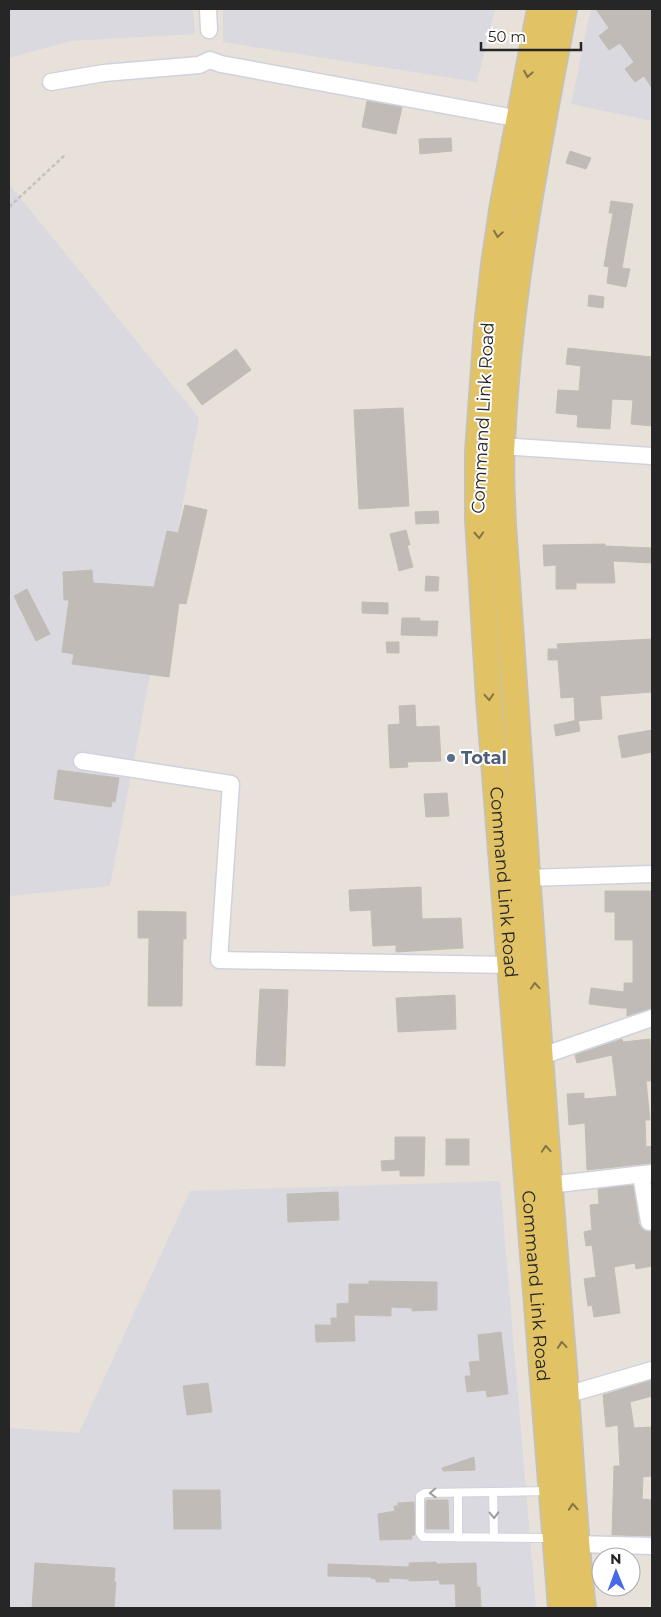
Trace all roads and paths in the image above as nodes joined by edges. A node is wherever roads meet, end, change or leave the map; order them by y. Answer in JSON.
{"nodes":[{"id":1,"x":208,"y":9,"type":"edge"},
{"id":2,"x":540,"y":9,"type":"edge"},
{"id":3,"x":564,"y":9,"type":"edge"},
{"id":4,"x":209,"y":30,"type":"dead end"},
{"id":5,"x":52,"y":82,"type":"dead end"},
{"id":6,"x":520,"y":119,"type":"junction"},
{"id":7,"x":65,"y":155,"type":"dead end"},
{"id":8,"x":9,"y":207,"type":"edge"},
{"id":9,"x":501,"y":446,"type":"junction"},
{"id":10,"x":652,"y":456,"type":"edge"},
{"id":11,"x":82,"y":761,"type":"dead end"},
{"id":12,"x":652,"y":874,"type":"edge"},
{"id":13,"x":528,"y":878,"type":"junction"},
{"id":14,"x":510,"y":965,"type":"junction"},
{"id":15,"x":652,"y":1018,"type":"edge"},
{"id":16,"x":539,"y":1057,"type":"junction"},
{"id":17,"x":646,"y":1174,"type":"edge"},
{"id":18,"x":548,"y":1185,"type":"junction"},
{"id":19,"x":649,"y":1222,"type":"dead end"},
{"id":20,"x":652,"y":1370,"type":"edge"},
{"id":21,"x":566,"y":1396,"type":"junction"},
{"id":22,"x":552,"y":1491,"type":"junction"},
{"id":23,"x":493,"y":1492,"type":"junction"},
{"id":24,"x":458,"y":1493,"type":"junction"},
{"id":25,"x":458,"y":1537,"type":"junction"},
{"id":26,"x":494,"y":1537,"type":"junction"},
{"id":27,"x":565,"y":1541,"type":"junction"},
{"id":28,"x":652,"y":1546,"type":"edge"},
{"id":29,"x":561,"y":1608,"type":"edge"},
{"id":30,"x":583,"y":1608,"type":"edge"}],
"edges":[{"from":1,"to":4,"type":"street"},
{"from":2,"to":6,"type":"main road","name":"Command Link Road","one_way":true},
{"from":3,"to":9,"type":"main road","name":"Command Link Road"},
{"from":5,"to":6,"type":"street"},
{"from":6,"to":14,"type":"main road","name":"Command Link Road","one_way":true},
{"from":7,"to":8,"type":"path"},
{"from":9,"to":10,"type":"street"},
{"from":9,"to":13,"type":"main road","name":"Command Link Road"},
{"from":11,"to":14,"type":"street"},
{"from":12,"to":13,"type":"street"},
{"from":16,"to":13,"type":"main road","name":"Command Link Road","one_way":true},
{"from":14,"to":22,"type":"main road","name":"Command Link Road"},
{"from":15,"to":16,"type":"street"},
{"from":18,"to":16,"type":"main road","name":"Command Link Road","one_way":true},
{"from":17,"to":18,"type":"street"},
{"from":17,"to":19,"type":"street"},
{"from":21,"to":18,"type":"main road","name":"Command Link Road","one_way":true},
{"from":20,"to":21,"type":"street"},
{"from":27,"to":21,"type":"main road","name":"Command Link Road","one_way":true},
{"from":22,"to":23,"type":"lane"},
{"from":22,"to":27,"type":"main road","name":"Command Link Road"},
{"from":23,"to":24,"type":"lane"},
{"from":23,"to":26,"type":"lane","one_way":true},
{"from":24,"to":25,"type":"lane"},
{"from":24,"to":25,"type":"lane","one_way":true},
{"from":25,"to":26,"type":"lane"},
{"from":26,"to":27,"type":"lane"},
{"from":27,"to":28,"type":"street"},
{"from":27,"to":29,"type":"main road","name":"Command Link Road"},
{"from":27,"to":30,"type":"main road","name":"Command Link Road"}]}
